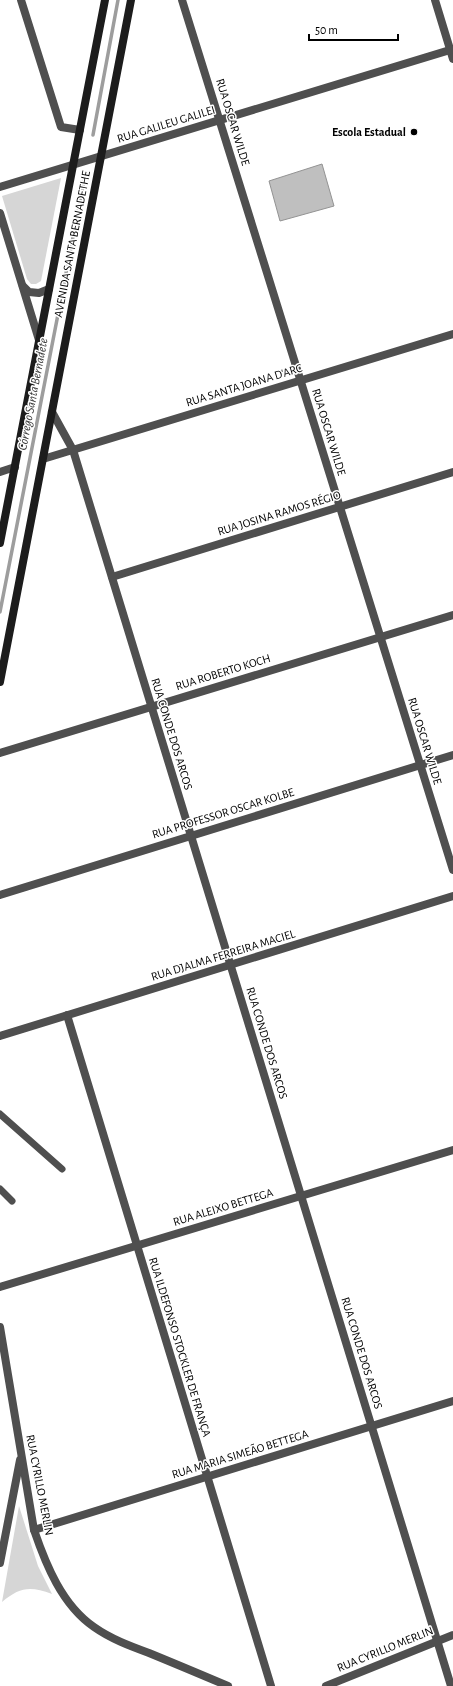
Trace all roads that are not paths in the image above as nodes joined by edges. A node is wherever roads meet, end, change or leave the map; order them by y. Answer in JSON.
{"nodes":[{"id":1,"x":21,"y":0,"type":"edge"},
{"id":2,"x":105,"y":0,"type":"edge"},
{"id":3,"x":131,"y":0,"type":"edge"},
{"id":4,"x":182,"y":0,"type":"edge"},
{"id":5,"x":435,"y":0,"type":"edge"},
{"id":6,"x":452,"y":50,"type":"edge"},
{"id":7,"x":453,"y":59,"type":"edge"},
{"id":8,"x":220,"y":120,"type":"junction"},
{"id":9,"x":80,"y":130,"type":"junction"},
{"id":10,"x":101,"y":156,"type":"junction"},
{"id":11,"x":73,"y":165,"type":"junction"},
{"id":12,"x":0,"y":187,"type":"edge"},
{"id":13,"x":0,"y":213,"type":"edge"},
{"id":14,"x":22,"y":284,"type":"junction"},
{"id":15,"x":49,"y":289,"type":"junction"},
{"id":16,"x":453,"y":334,"type":"edge"},
{"id":17,"x":39,"y":340,"type":"junction"},
{"id":18,"x":301,"y":380,"type":"junction"},
{"id":19,"x":52,"y":412,"type":"junction"},
{"id":20,"x":73,"y":450,"type":"junction"},
{"id":21,"x":43,"y":459,"type":"junction"},
{"id":22,"x":15,"y":468,"type":"junction"},
{"id":23,"x":0,"y":472,"type":"edge"},
{"id":24,"x":453,"y":472,"type":"edge"},
{"id":25,"x":340,"y":506,"type":"junction"},
{"id":26,"x":0,"y":543,"type":"edge"},
{"id":27,"x":112,"y":577,"type":"junction"},
{"id":28,"x":453,"y":615,"type":"edge"},
{"id":29,"x":380,"y":637,"type":"junction"},
{"id":30,"x":0,"y":682,"type":"edge"},
{"id":31,"x":151,"y":707,"type":"junction"},
{"id":32,"x":0,"y":753,"type":"edge"},
{"id":33,"x":453,"y":755,"type":"edge"},
{"id":34,"x":420,"y":765,"type":"junction"},
{"id":35,"x":191,"y":836,"type":"junction"},
{"id":36,"x":453,"y":870,"type":"edge"},
{"id":37,"x":0,"y":895,"type":"edge"},
{"id":38,"x":453,"y":896,"type":"edge"},
{"id":39,"x":230,"y":965,"type":"junction"},
{"id":40,"x":67,"y":1015,"type":"junction"},
{"id":41,"x":0,"y":1036,"type":"edge"},
{"id":42,"x":0,"y":1114,"type":"edge"},
{"id":43,"x":453,"y":1150,"type":"edge"},
{"id":44,"x":62,"y":1169,"type":"dead end"},
{"id":45,"x":0,"y":1189,"type":"edge"},
{"id":46,"x":301,"y":1196,"type":"junction"},
{"id":47,"x":12,"y":1201,"type":"dead end"},
{"id":48,"x":137,"y":1246,"type":"junction"},
{"id":49,"x":0,"y":1287,"type":"edge"},
{"id":50,"x":0,"y":1327,"type":"edge"},
{"id":51,"x":453,"y":1401,"type":"edge"},
{"id":52,"x":371,"y":1426,"type":"junction"},
{"id":53,"x":21,"y":1454,"type":"junction"},
{"id":54,"x":207,"y":1476,"type":"junction"},
{"id":55,"x":34,"y":1530,"type":"junction"},
{"id":56,"x":0,"y":1563,"type":"edge"},
{"id":57,"x":453,"y":1635,"type":"edge"},
{"id":58,"x":437,"y":1641,"type":"junction"},
{"id":59,"x":228,"y":1686,"type":"edge"},
{"id":60,"x":271,"y":1686,"type":"edge"},
{"id":61,"x":326,"y":1686,"type":"edge"},
{"id":62,"x":451,"y":1686,"type":"edge"}],
"edges":[{"from":1,"to":9,"type":"street"},
{"from":2,"to":9,"type":"main road","name":"AVENIDA SANTA BERNADETHE"},
{"from":3,"to":10,"type":"main road","name":"AVENIDA SANTA BERNADETHE"},
{"from":4,"to":8,"type":"street","name":"RUA OSCAR WILDE"},
{"from":5,"to":6,"type":"street"},
{"from":6,"to":7,"type":"street"},
{"from":6,"to":8,"type":"street","name":"RUA GALILEU GALILEI"},
{"from":8,"to":10,"type":"street","name":"RUA GALILEU GALILEI"},
{"from":8,"to":18,"type":"street","name":"RUA OSCAR WILDE"},
{"from":9,"to":11,"type":"main road","name":"AVENIDA SANTA BERNADETHE"},
{"from":10,"to":11,"type":"street","name":"RUA GALILEU GALILEI"},
{"from":10,"to":19,"type":"main road","name":"AVENIDA SANTA BERNADETHE"},
{"from":11,"to":12,"type":"street","name":"RUA GALILEU GALILEI"},
{"from":11,"to":15,"type":"main road","name":"AVENIDA SANTA BERNADETHE"},
{"from":13,"to":14,"type":"street"},
{"from":14,"to":15,"type":"street"},
{"from":14,"to":17,"type":"street"},
{"from":15,"to":17,"type":"main road","name":"AVENIDA SANTA BERNADETHE"},
{"from":16,"to":18,"type":"street","name":"RUA SANTA JOANA D'ARC"},
{"from":17,"to":22,"type":"main road","name":"AVENIDA SANTA BERNADETHE"},
{"from":18,"to":20,"type":"street","name":"RUA SANTA JOANA D'ARC"},
{"from":18,"to":25,"type":"street","name":"RUA OSCAR WILDE"},
{"from":19,"to":20,"type":"street","name":"RUA CONDE DOS ARCOS"},
{"from":19,"to":21,"type":"main road","name":"AVENIDA SANTA BERNADETHE"},
{"from":20,"to":21,"type":"street","name":"RUA SANTA JOANA D'ARC"},
{"from":20,"to":27,"type":"street","name":"RUA CONDE DOS ARCOS"},
{"from":21,"to":30,"type":"main road","name":"AVENIDA SANTA BERNADETHE"},
{"from":22,"to":23,"type":"street"},
{"from":22,"to":26,"type":"main road","name":"AVENIDA SANTA BERNADETHE"},
{"from":24,"to":25,"type":"street","name":"RUA JOSINA RAMOS RÉGIO"},
{"from":25,"to":27,"type":"street","name":"RUA JOSINA RAMOS RÉGIO"},
{"from":25,"to":29,"type":"street","name":"RUA OSCAR WILDE"},
{"from":27,"to":31,"type":"street","name":"RUA CONDE DOS ARCOS"},
{"from":28,"to":29,"type":"street","name":"RUA ROBERTO KOCH"},
{"from":29,"to":31,"type":"street","name":"RUA ROBERTO KOCH"},
{"from":29,"to":34,"type":"street","name":"RUA OSCAR WILDE"},
{"from":31,"to":32,"type":"street","name":"RUA ROBERTO KOCH"},
{"from":31,"to":35,"type":"street","name":"RUA CONDE DOS ARCOS"},
{"from":33,"to":34,"type":"street","name":"RUA PROFESSOR OSCAR KOLBE"},
{"from":34,"to":35,"type":"street","name":"RUA PROFESSOR OSCAR KOLBE"},
{"from":34,"to":36,"type":"street","name":"RUA OSCAR WILDE"},
{"from":35,"to":37,"type":"street","name":"RUA PROFESSOR OSCAR KOLBE"},
{"from":35,"to":39,"type":"street","name":"RUA CONDE DOS ARCOS"},
{"from":38,"to":39,"type":"street","name":"RUA DJALMA FERREIRA MACIEL"},
{"from":39,"to":40,"type":"street","name":"RUA DJALMA FERREIRA MACIEL"},
{"from":39,"to":46,"type":"street","name":"RUA CONDE DOS ARCOS"},
{"from":40,"to":41,"type":"street","name":"RUA DJALMA FERREIRA MACIEL"},
{"from":40,"to":48,"type":"street","name":"RUA ILDEFONSO STOCKLER DE FRANÇA"},
{"from":42,"to":44,"type":"lane"},
{"from":43,"to":46,"type":"street","name":"RUA ALEIXO BETTEGA"},
{"from":45,"to":47,"type":"lane"},
{"from":46,"to":48,"type":"street","name":"RUA ALEIXO BETTEGA"},
{"from":46,"to":52,"type":"street","name":"RUA CONDE DOS ARCOS"},
{"from":48,"to":49,"type":"street","name":"RUA ALEIXO BETTEGA"},
{"from":48,"to":54,"type":"street","name":"RUA ILDEFONSO STOCKLER DE FRANÇA"},
{"from":50,"to":53,"type":"street","name":"RUA CYRILLO MERLIN"},
{"from":51,"to":52,"type":"street","name":"RUA MARIA SIMEÃO BETTEGA"},
{"from":52,"to":54,"type":"street","name":"RUA MARIA SIMEÃO BETTEGA"},
{"from":52,"to":58,"type":"street","name":"RUA CONDE DOS ARCOS"},
{"from":53,"to":55,"type":"street","name":"RUA CYRILLO MERLIN"},
{"from":53,"to":56,"type":"street"},
{"from":54,"to":55,"type":"street","name":"RUA MARIA SIMEÃO BETTEGA"},
{"from":54,"to":60,"type":"street","name":"RUA ILDEFONSO STOCKLER DE FRANÇA"},
{"from":55,"to":59,"type":"street","name":"RUA CYRILLO MERLIN"},
{"from":57,"to":58,"type":"street","name":"RUA CYRILLO MERLIN"},
{"from":58,"to":61,"type":"street","name":"RUA CYRILLO MERLIN"},
{"from":58,"to":62,"type":"street","name":"RUA CONDE DOS ARCOS"}]}
